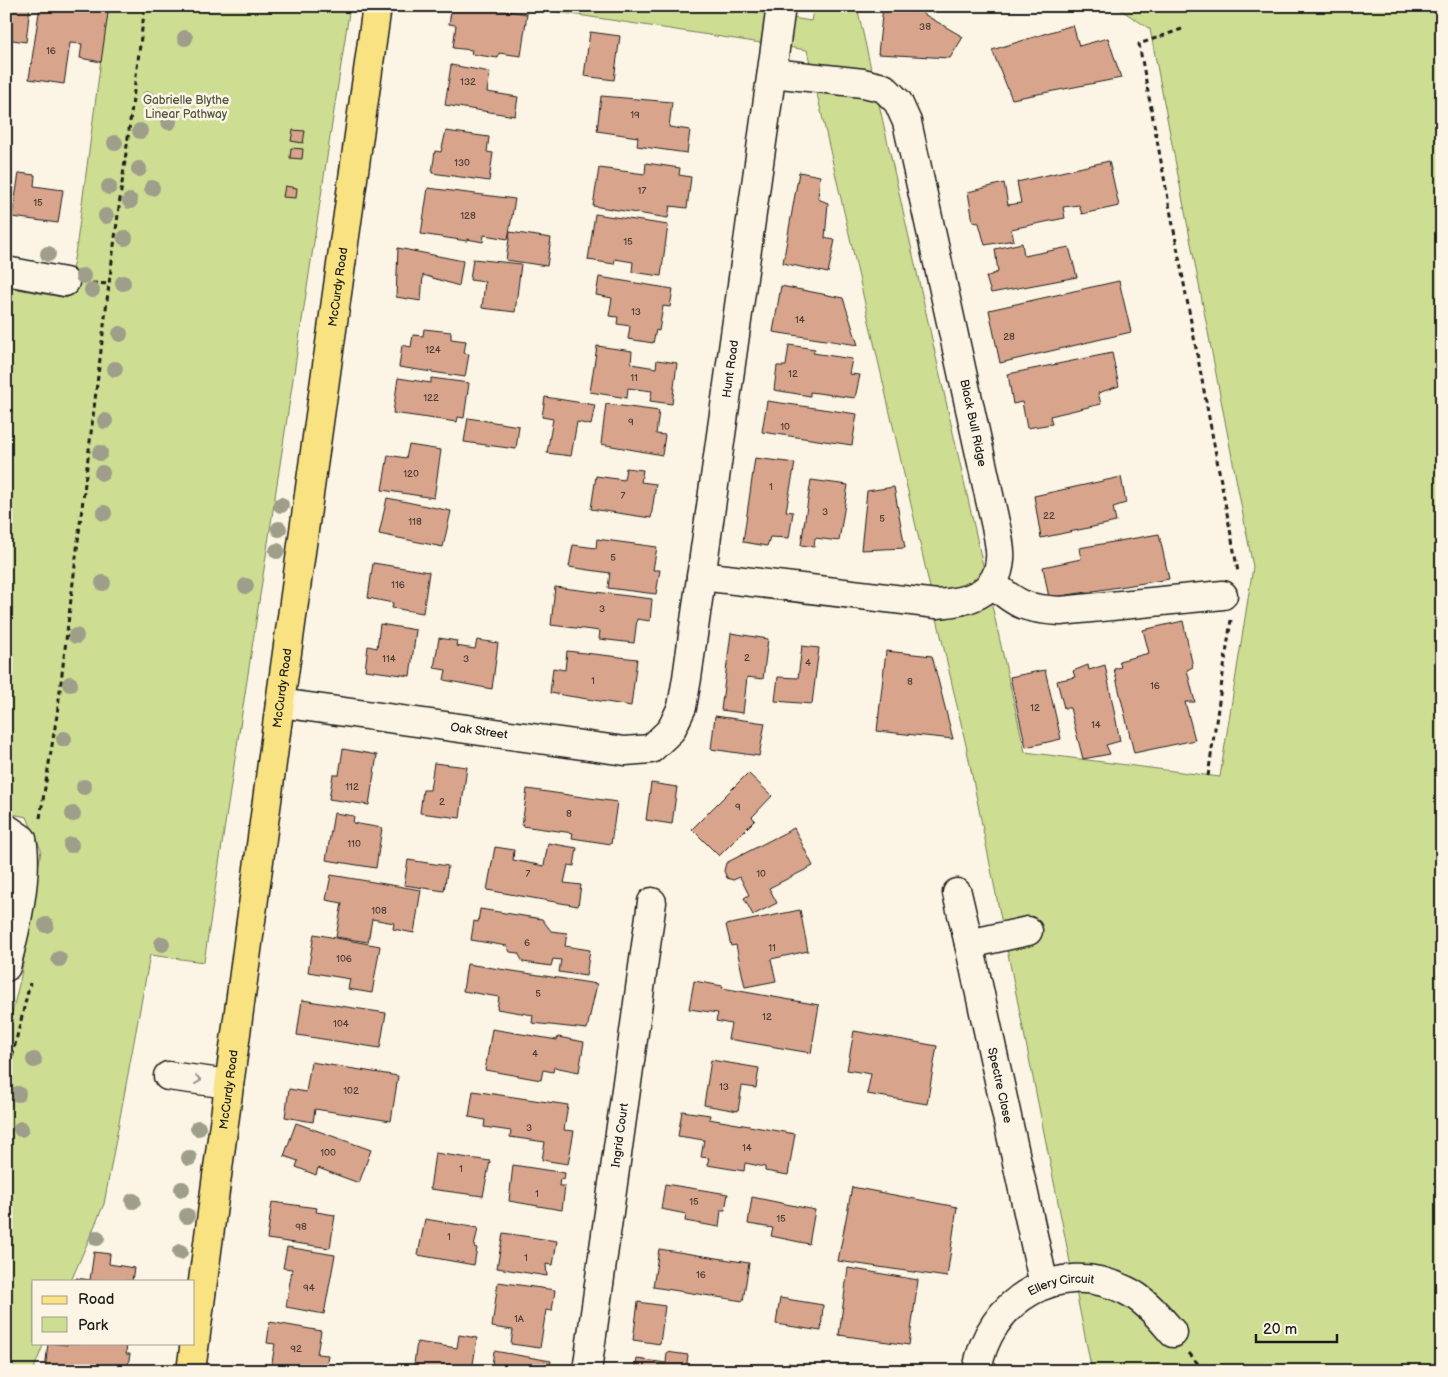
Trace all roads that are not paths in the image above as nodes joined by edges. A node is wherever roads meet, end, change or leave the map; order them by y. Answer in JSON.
{"nodes":[{"id":1,"x":377,"y":6,"type":"edge"},
{"id":2,"x":781,"y":6,"type":"edge"},
{"id":3,"x":772,"y":73,"type":"junction"},
{"id":4,"x":6,"y":271,"type":"edge"},
{"id":5,"x":65,"y":282,"type":"dead end"},
{"id":6,"x":701,"y":576,"type":"junction"},
{"id":7,"x":992,"y":583,"type":"junction"},
{"id":8,"x":1230,"y":595,"type":"road end"},
{"id":9,"x":280,"y":703,"type":"junction"},
{"id":10,"x":671,"y":730,"type":"joint"},
{"id":11,"x":6,"y":828,"type":"edge"},
{"id":12,"x":957,"y":893,"type":"dead end"},
{"id":13,"x":652,"y":902,"type":"dead end"},
{"id":14,"x":1028,"y":931,"type":"dead end"},
{"id":15,"x":969,"y":944,"type":"junction"},
{"id":16,"x":19,"y":971,"type":"edge"},
{"id":17,"x":168,"y":1076,"type":"dead end"},
{"id":18,"x":229,"y":1084,"type":"junction"},
{"id":19,"x":1044,"y":1285,"type":"junction"},
{"id":20,"x":1173,"y":1333,"type":"dead end"},
{"id":21,"x":195,"y":1341,"type":"edge"},
{"id":22,"x":195,"y":1344,"type":"edge"},
{"id":23,"x":191,"y":1371,"type":"edge"},
{"id":24,"x":587,"y":1371,"type":"edge"},
{"id":25,"x":978,"y":1371,"type":"edge"}],
"edges":[{"from":1,"to":9,"type":"main road","name":"McCurdy Road"},
{"from":2,"to":3,"type":"street","name":"Hunt Road"},
{"from":3,"to":6,"type":"street","name":"Hunt Road"},
{"from":3,"to":7,"type":"street","name":"Black Bull Ridge"},
{"from":4,"to":5,"type":"street"},
{"from":6,"to":7,"type":"street"},
{"from":6,"to":10,"type":"street","name":"Hunt Road"},
{"from":7,"to":8,"type":"street"},
{"from":9,"to":10,"type":"street","name":"Oak Street"},
{"from":9,"to":18,"type":"main road","name":"McCurdy Road"},
{"from":11,"to":16,"type":"street"},
{"from":12,"to":15,"type":"street","name":"Spectre Close"},
{"from":13,"to":24,"type":"street","name":"Ingrid Court"},
{"from":14,"to":15,"type":"street"},
{"from":15,"to":19,"type":"street","name":"Spectre Close"},
{"from":17,"to":18,"type":"street","one_way":true},
{"from":18,"to":21,"type":"main road","name":"McCurdy Road"},
{"from":19,"to":20,"type":"street","name":"Ellery Circuit"},
{"from":19,"to":25,"type":"street","name":"Ellery Circuit"},
{"from":22,"to":23,"type":"main road","name":"McCurdy Road"}]}
